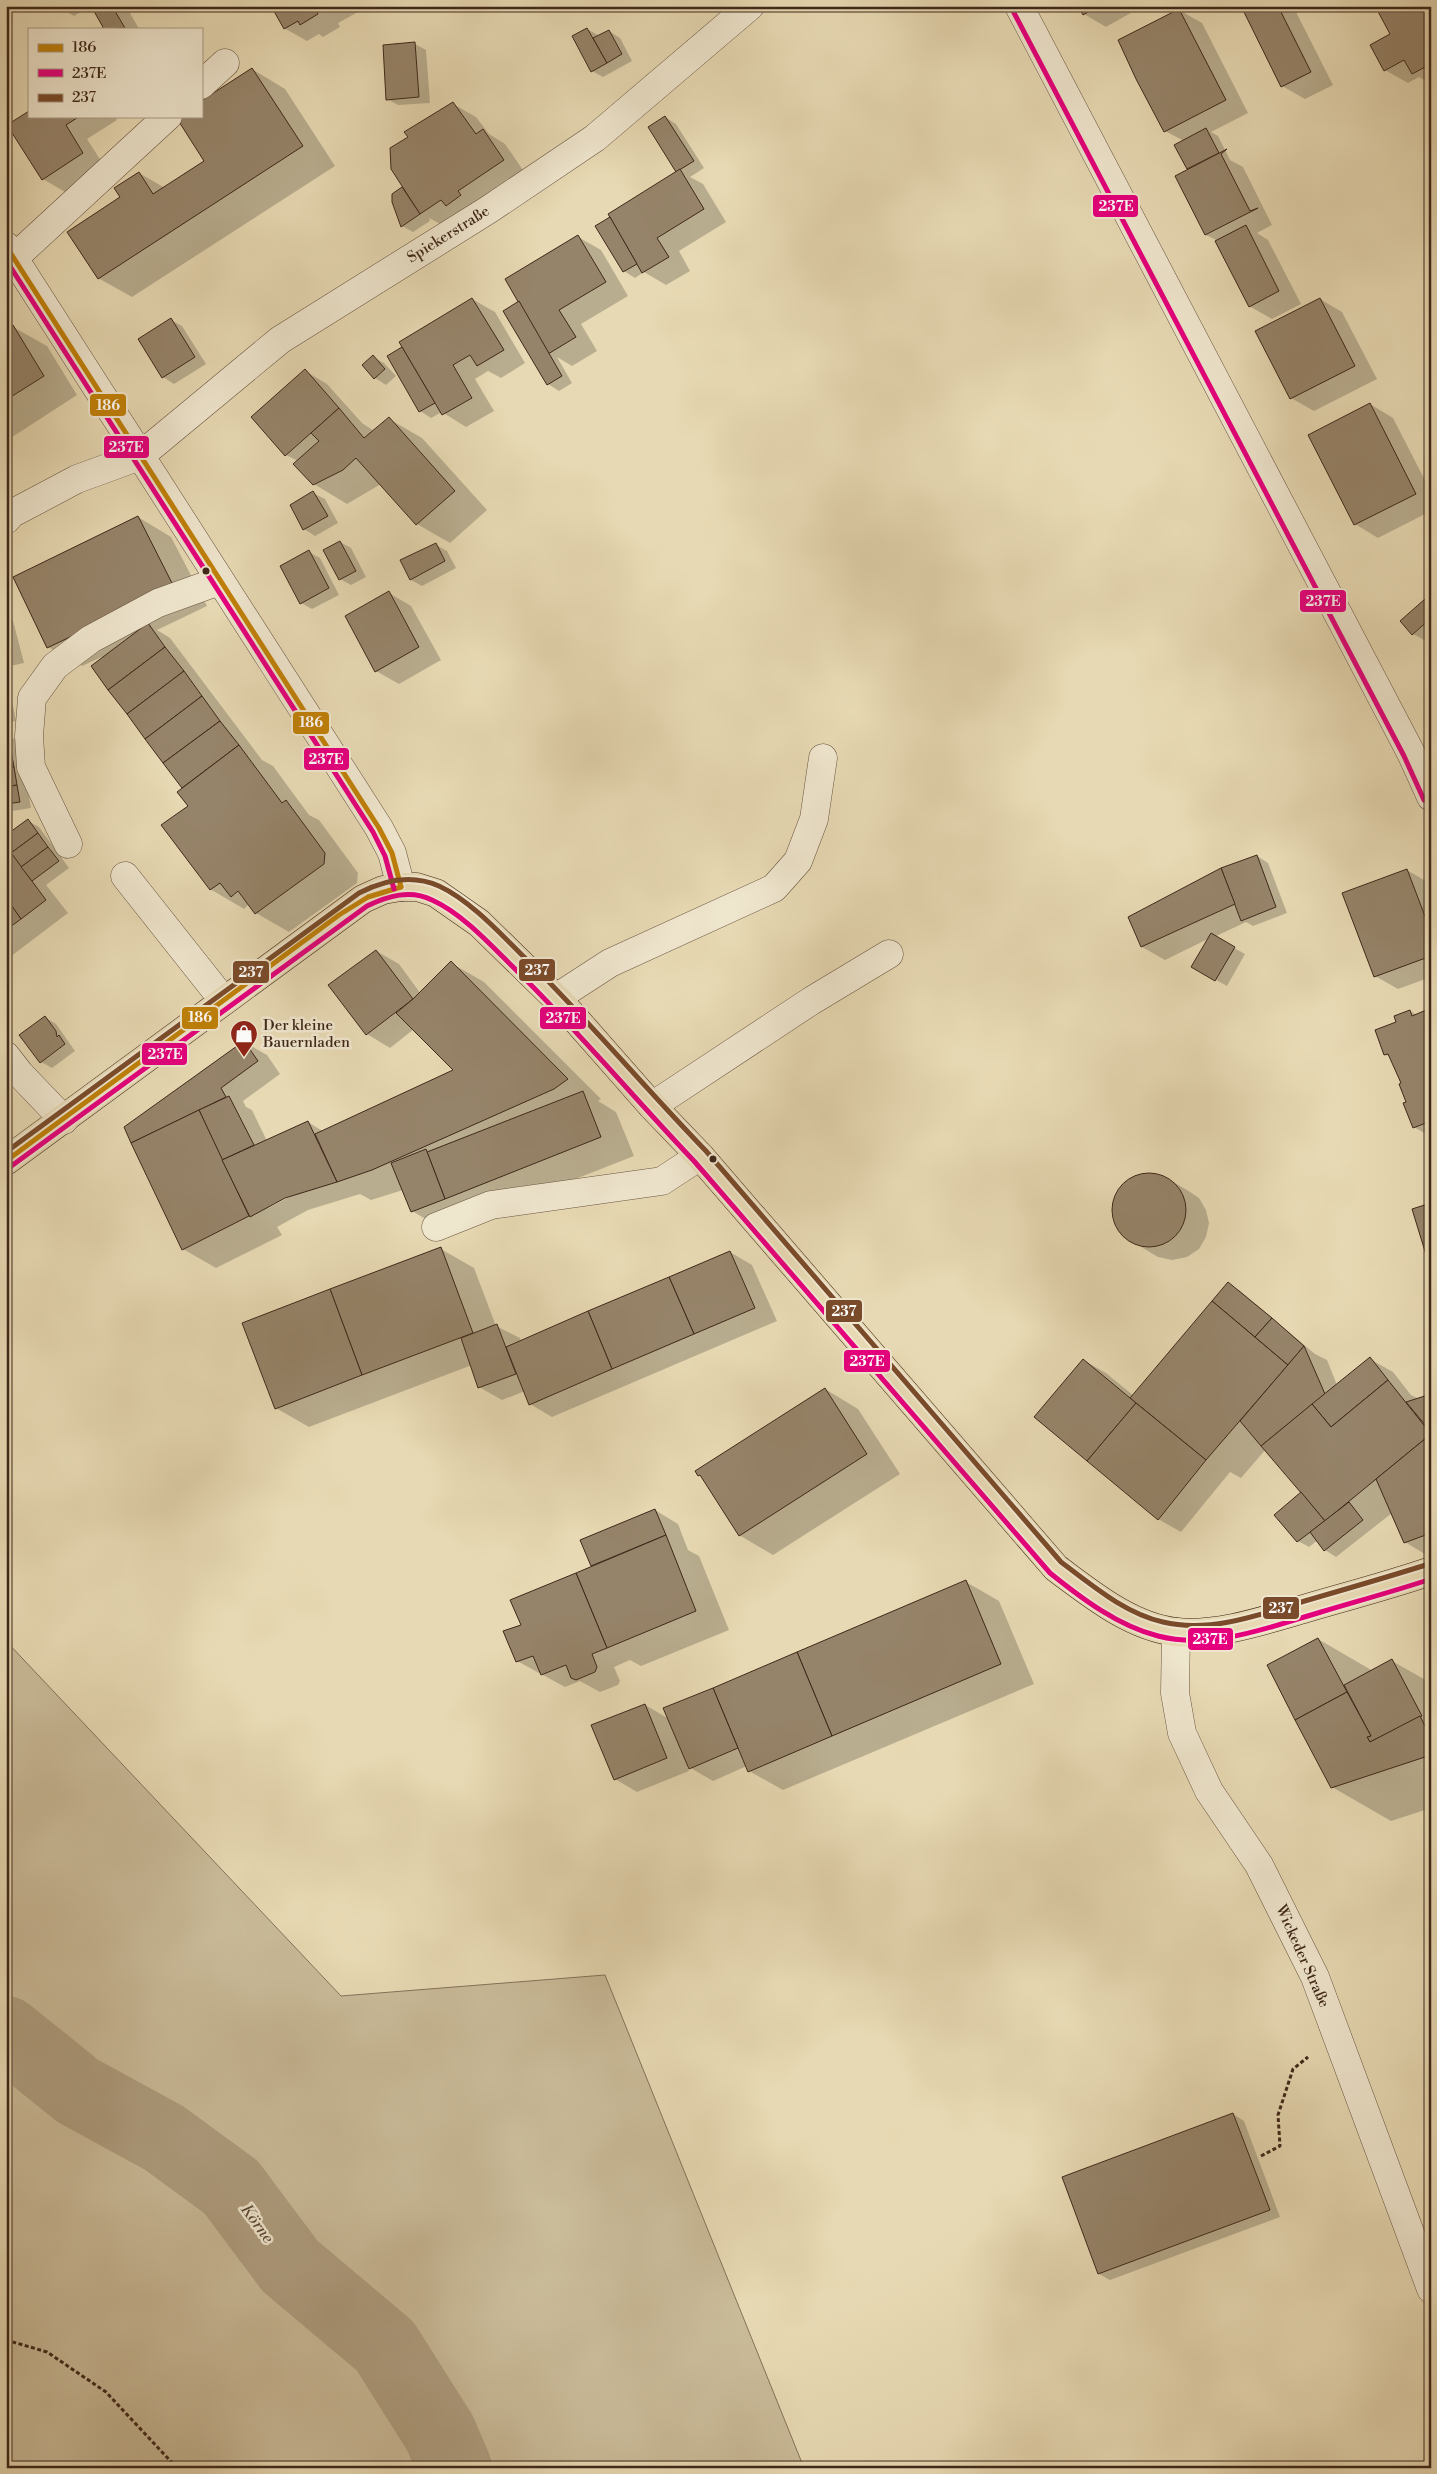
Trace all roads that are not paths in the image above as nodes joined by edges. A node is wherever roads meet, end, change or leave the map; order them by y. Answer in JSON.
{"nodes":[{"id":1,"x":750,"y":6,"type":"edge"},
{"id":2,"x":1019,"y":6,"type":"edge"},
{"id":3,"x":225,"y":63,"type":"dead end"},
{"id":4,"x":202,"y":84,"type":"edge"},
{"id":5,"x":166,"y":118,"type":"edge"},
{"id":6,"x":10,"y":252,"type":"edge"},
{"id":7,"x":140,"y":456,"type":"junction"},
{"id":8,"x":6,"y":520,"type":"edge"},
{"id":9,"x":219,"y":581,"type":"junction"},
{"id":10,"x":823,"y":758,"type":"dead end"},
{"id":11,"x":1429,"y":788,"type":"edge"},
{"id":12,"x":68,"y":844,"type":"dead end"},
{"id":13,"x":125,"y":876,"type":"dead end"},
{"id":14,"x":401,"y":887,"type":"junction"},
{"id":15,"x":889,"y":954,"type":"dead end"},
{"id":16,"x":556,"y":998,"type":"junction"},
{"id":17,"x":224,"y":1001,"type":"junction"},
{"id":18,"x":6,"y":1056,"type":"edge"},
{"id":19,"x":652,"y":1106,"type":"junction"},
{"id":20,"x":64,"y":1120,"type":"junction"},
{"id":21,"x":700,"y":1156,"type":"junction"},
{"id":22,"x":6,"y":1161,"type":"edge"},
{"id":23,"x":436,"y":1227,"type":"dead end"},
{"id":24,"x":1431,"y":1571,"type":"edge"},
{"id":25,"x":1176,"y":1632,"type":"junction"},
{"id":26,"x":1431,"y":2289,"type":"edge"}],
"edges":[{"from":1,"to":7,"type":"street","name":"Spiekerstraße"},
{"from":2,"to":11,"type":"street"},
{"from":3,"to":4,"type":"street"},
{"from":5,"to":6,"type":"street"},
{"from":6,"to":7,"type":"street"},
{"from":7,"to":8,"type":"street","name":"Spiekerstraße"},
{"from":7,"to":9,"type":"street"},
{"from":9,"to":12,"type":"street"},
{"from":9,"to":14,"type":"street"},
{"from":10,"to":16,"type":"street"},
{"from":13,"to":17,"type":"street"},
{"from":14,"to":16,"type":"main road"},
{"from":14,"to":17,"type":"main road"},
{"from":15,"to":19,"type":"street"},
{"from":16,"to":19,"type":"main road"},
{"from":17,"to":20,"type":"main road"},
{"from":18,"to":20,"type":"street"},
{"from":19,"to":21,"type":"main road"},
{"from":20,"to":22,"type":"main road"},
{"from":21,"to":23,"type":"street"},
{"from":21,"to":25,"type":"main road"},
{"from":24,"to":25,"type":"main road"},
{"from":25,"to":26,"type":"street","name":"Wickeder Straße"}]}
